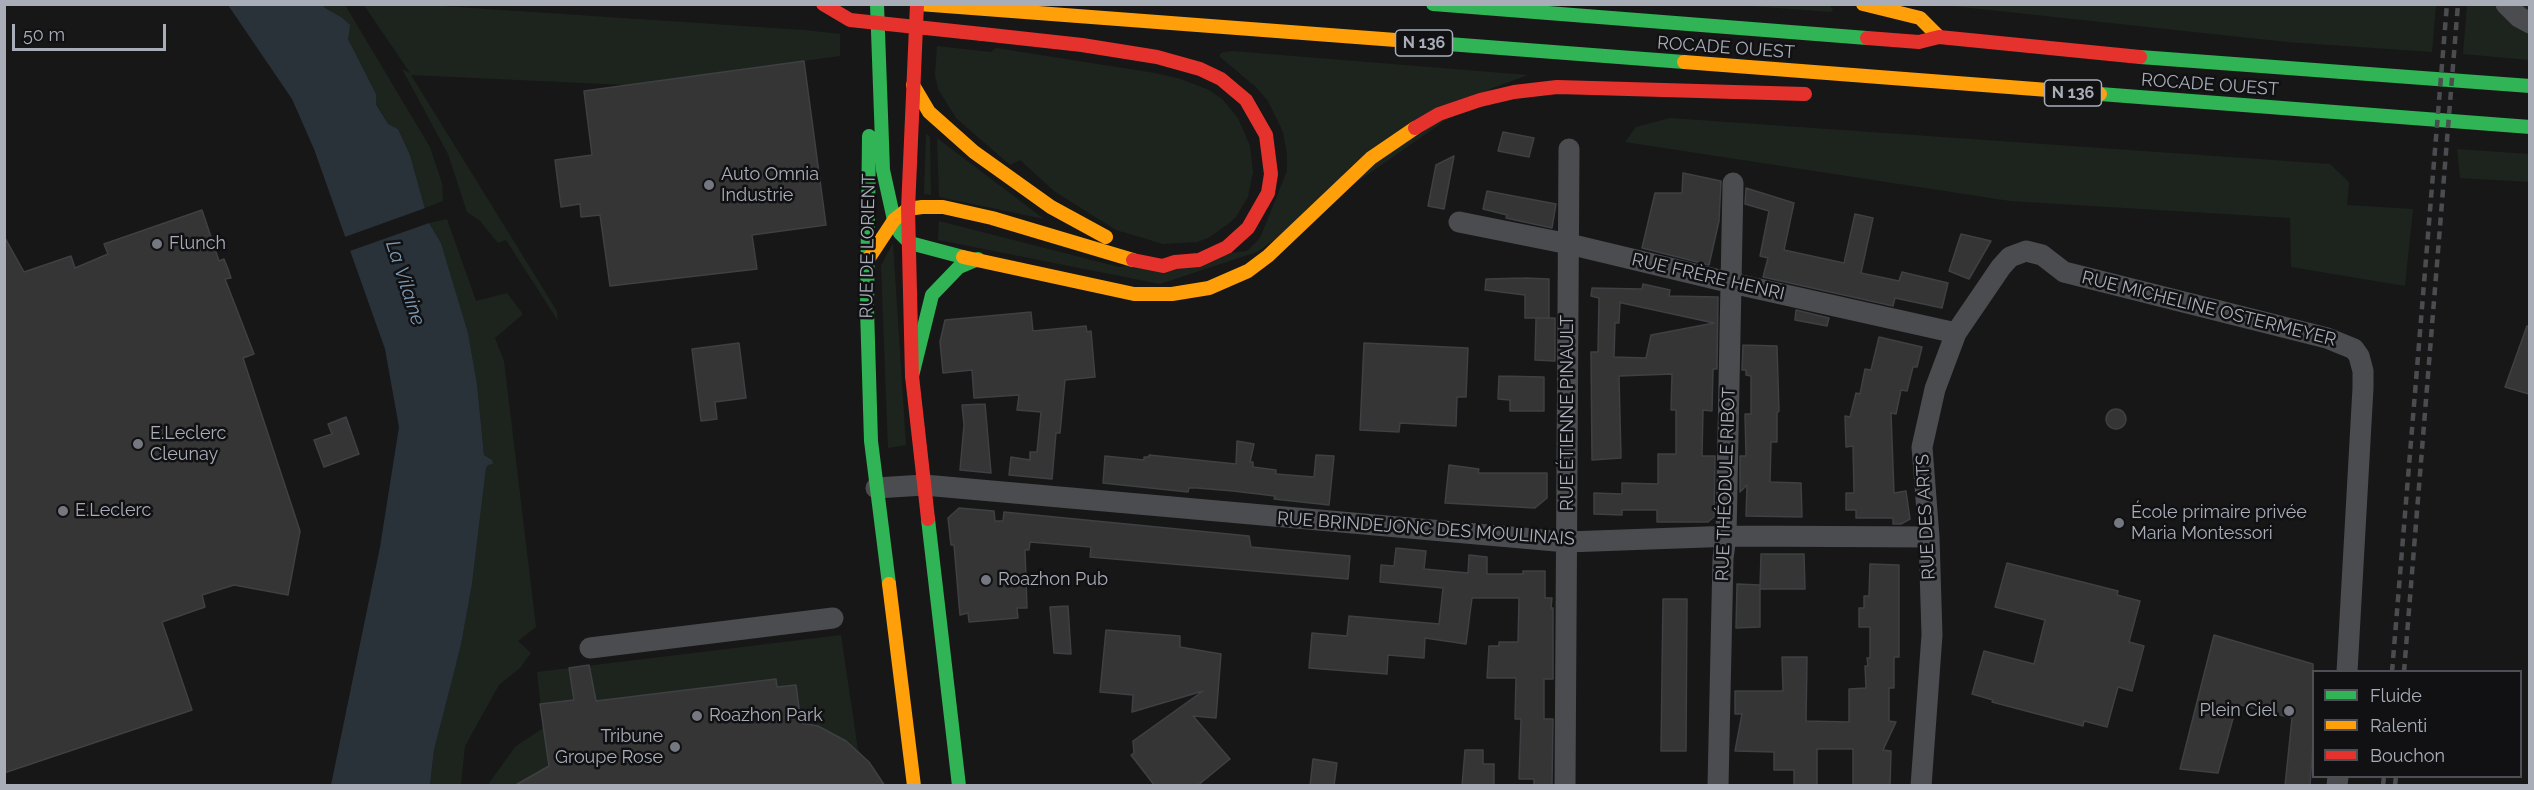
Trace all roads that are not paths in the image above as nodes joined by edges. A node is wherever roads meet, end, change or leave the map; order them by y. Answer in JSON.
{"nodes":[{"id":1,"x":823,"y":4,"type":"edge"},
{"id":2,"x":875,"y":4,"type":"edge"},
{"id":3,"x":918,"y":4,"type":"edge"},
{"id":4,"x":1433,"y":4,"type":"edge"},
{"id":5,"x":1863,"y":4,"type":"edge"},
{"id":6,"x":2506,"y":4,"type":"edge"},
{"id":7,"x":2529,"y":22,"type":"edge"},
{"id":8,"x":1939,"y":37,"type":"junction"},
{"id":9,"x":1866,"y":77,"type":"junction"},
{"id":10,"x":914,"y":85,"type":"junction"},
{"id":11,"x":2529,"y":86,"type":"edge"},
{"id":12,"x":1839,"y":87,"type":"dead end"},
{"id":13,"x":1821,"y":94,"type":"dead end"},
{"id":14,"x":2529,"y":127,"type":"edge"},
{"id":15,"x":1569,"y":148,"type":"dead end"},
{"id":16,"x":1733,"y":183,"type":"dead end"},
{"id":17,"x":908,"y":209,"type":"junction"},
{"id":18,"x":894,"y":220,"type":"junction"},
{"id":19,"x":1459,"y":222,"type":"dead end"},
{"id":20,"x":910,"y":243,"type":"junction"},
{"id":21,"x":1569,"y":244,"type":"junction"},
{"id":22,"x":978,"y":259,"type":"junction"},
{"id":23,"x":867,"y":261,"type":"junction"},
{"id":24,"x":1175,"y":262,"type":"junction"},
{"id":25,"x":2001,"y":267,"type":"joint"},
{"id":26,"x":1732,"y":283,"type":"junction"},
{"id":27,"x":1956,"y":333,"type":"junction"},
{"id":28,"x":912,"y":376,"type":"junction"},
{"id":29,"x":924,"y":485,"type":"junction"},
{"id":30,"x":876,"y":488,"type":"junction"},
{"id":31,"x":1726,"y":537,"type":"junction"},
{"id":32,"x":1929,"y":537,"type":"junction"},
{"id":33,"x":1567,"y":542,"type":"junction"},
{"id":34,"x":833,"y":618,"type":"dead end"},
{"id":35,"x":590,"y":648,"type":"dead end"},
{"id":36,"x":2347,"y":670,"type":"edge"},
{"id":37,"x":914,"y":786,"type":"edge"},
{"id":38,"x":959,"y":786,"type":"edge"},
{"id":39,"x":1565,"y":786,"type":"edge"},
{"id":40,"x":1718,"y":786,"type":"edge"},
{"id":41,"x":1922,"y":786,"type":"edge"}],
"edges":[{"from":1,"to":24,"type":"main road","bridge":true},
{"from":2,"to":18,"type":"main road"},
{"from":2,"to":23,"type":"main road","name":"RUE DE LORIENT"},
{"from":3,"to":9,"type":"main road","name":"ROCADE OUEST","number":"N 136"},
{"from":3,"to":10,"type":"main road"},
{"from":4,"to":8,"type":"main road","name":"ROCADE OUEST","number":"N 136"},
{"from":5,"to":8,"type":"main road"},
{"from":6,"to":7,"type":"street"},
{"from":8,"to":11,"type":"main road","name":"ROCADE OUEST","number":"N 136"},
{"from":9,"to":12,"type":"main road"},
{"from":9,"to":14,"type":"main road","name":"ROCADE OUEST","number":"N 136"},
{"from":10,"to":17,"type":"main road"},
{"from":10,"to":24,"type":"main road"},
{"from":13,"to":22,"type":"main road"},
{"from":15,"to":21,"type":"street","name":"RUE ÉTIENNE PINAULT"},
{"from":16,"to":26,"type":"street","name":"RUE THÉODULE RIBOT"},
{"from":17,"to":18,"type":"main road"},
{"from":17,"to":20,"type":"main road"},
{"from":17,"to":24,"type":"main road"},
{"from":18,"to":20,"type":"main road"},
{"from":18,"to":23,"type":"main road"},
{"from":19,"to":21,"type":"street","name":"RUE FRÈRE HENRI"},
{"from":20,"to":22,"type":"main road"},
{"from":20,"to":28,"type":"main road"},
{"from":21,"to":26,"type":"street","name":"RUE FRÈRE HENRI"},
{"from":21,"to":33,"type":"street","name":"RUE ÉTIENNE PINAULT"},
{"from":22,"to":28,"type":"main road"},
{"from":23,"to":30,"type":"main road","name":"RUE DE LORIENT"},
{"from":25,"to":27,"type":"street","name":"RUE DES ARTS"},
{"from":25,"to":36,"type":"street","name":"RUE MICHELINE OSTERMEYER"},
{"from":26,"to":27,"type":"street","name":"RUE FRÈRE HENRI"},
{"from":26,"to":31,"type":"street","name":"RUE THÉODULE RIBOT"},
{"from":27,"to":32,"type":"street","name":"RUE DES ARTS"},
{"from":28,"to":29,"type":"main road"},
{"from":29,"to":30,"type":"street"},
{"from":29,"to":33,"type":"street","name":"RUE BRINDEJONC DES MOULINAIS"},
{"from":29,"to":38,"type":"main road"},
{"from":30,"to":37,"type":"main road","name":"RUE DE LORIENT"},
{"from":31,"to":32,"type":"street","name":"RUE BRINDEJONC DES MOULINAIS"},
{"from":31,"to":33,"type":"street","name":"RUE BRINDEJONC DES MOULINAIS"},
{"from":31,"to":40,"type":"street","name":"RUE THÉODULE RIBOT"},
{"from":32,"to":41,"type":"street","name":"RUE DES ARTS"},
{"from":33,"to":39,"type":"street","name":"RUE ÉTIENNE PINAULT"},
{"from":34,"to":35,"type":"street"}]}
